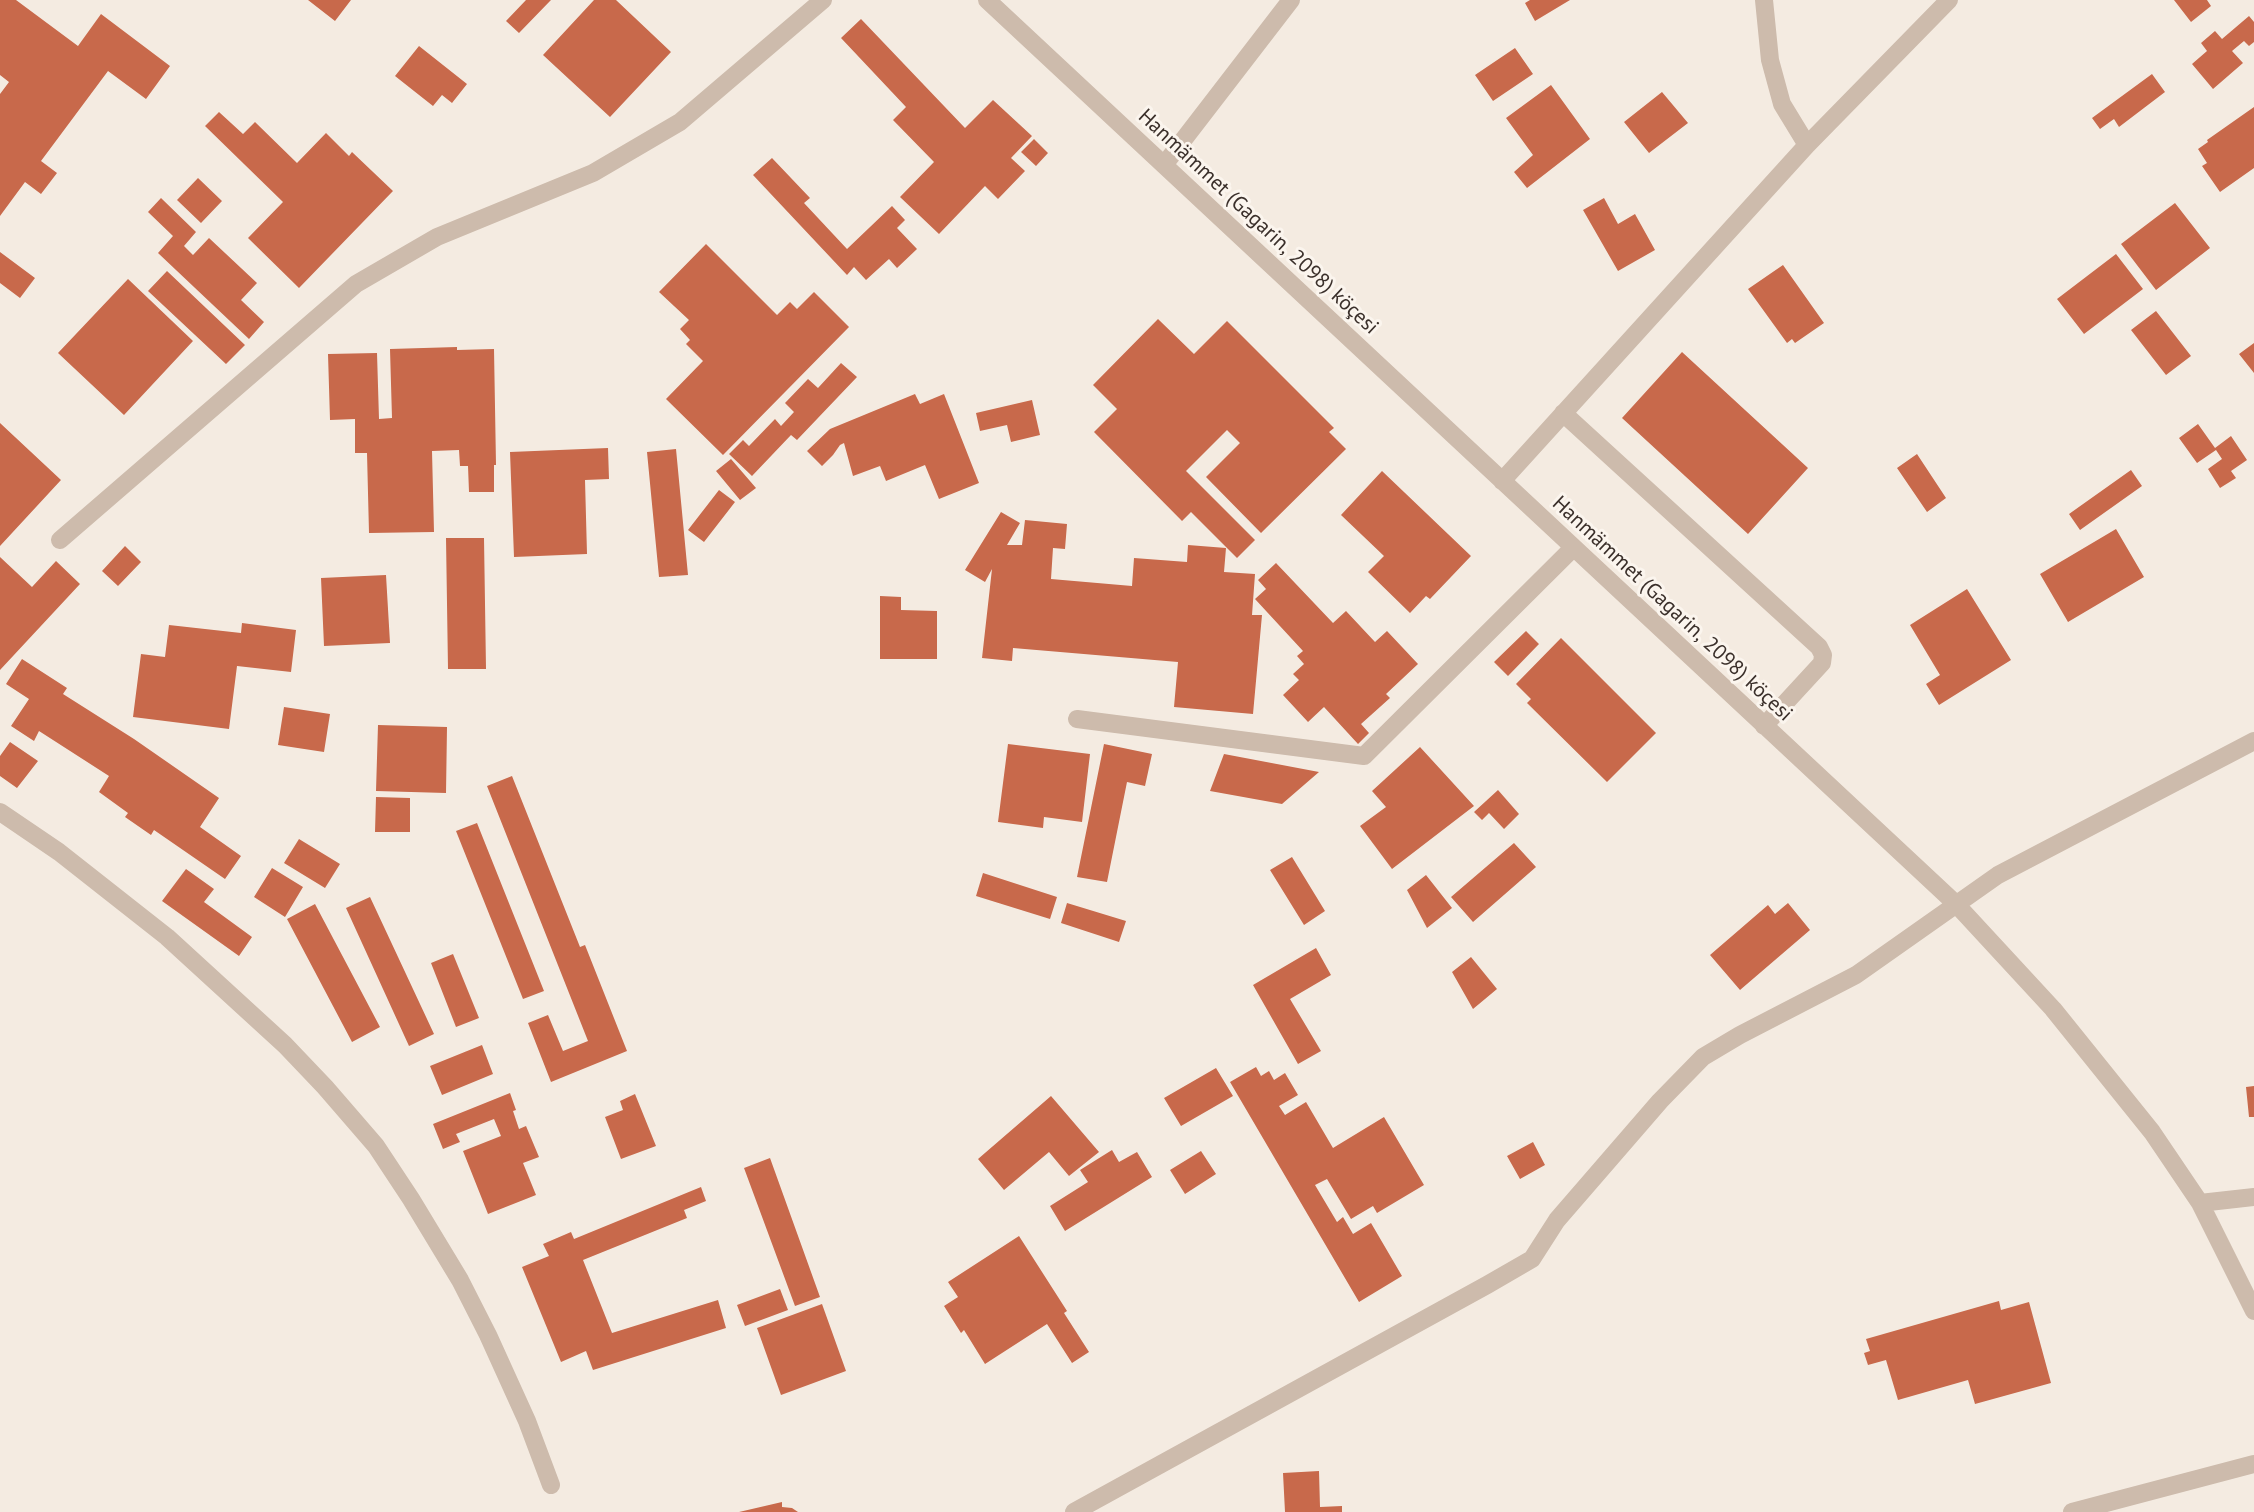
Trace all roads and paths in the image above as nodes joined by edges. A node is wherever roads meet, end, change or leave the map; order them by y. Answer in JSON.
{"nodes":[{"id":1,"x":823,"y":0,"type":"edge"},
{"id":2,"x":988,"y":0,"type":"edge"},
{"id":3,"x":1291,"y":0,"type":"edge"},
{"id":4,"x":1764,"y":0,"type":"edge"},
{"id":5,"x":1949,"y":0,"type":"edge"},
{"id":6,"x":1807,"y":145,"type":"junction"},
{"id":7,"x":1164,"y":165,"type":"junction"},
{"id":8,"x":1563,"y":414,"type":"junction"},
{"id":9,"x":1502,"y":481,"type":"junction"},
{"id":10,"x":60,"y":540,"type":"dead end"},
{"id":11,"x":1573,"y":548,"type":"junction"},
{"id":12,"x":1077,"y":719,"type":"dead end"},
{"id":13,"x":1764,"y":726,"type":"junction"},
{"id":14,"x":2254,"y":741,"type":"edge"},
{"id":15,"x":0,"y":812,"type":"edge"},
{"id":16,"x":1956,"y":905,"type":"junction"},
{"id":17,"x":2254,"y":1197,"type":"edge"},
{"id":18,"x":2200,"y":1203,"type":"junction"},
{"id":19,"x":2254,"y":1311,"type":"edge"},
{"id":20,"x":2254,"y":1464,"type":"edge"},
{"id":21,"x":551,"y":1485,"type":"dead end"},
{"id":22,"x":1073,"y":1512,"type":"edge"},
{"id":23,"x":2072,"y":1512,"type":"edge"}],
"edges":[{"from":1,"to":10,"type":"street"},
{"from":2,"to":7,"type":"street","name":"Hanmämmet (Gagarin, 2098) köçesi"},
{"from":3,"to":7,"type":"street"},
{"from":4,"to":6,"type":"street"},
{"from":5,"to":6,"type":"street"},
{"from":6,"to":8,"type":"street"},
{"from":7,"to":9,"type":"street","name":"Hanmämmet (Gagarin, 2098) köçesi"},
{"from":8,"to":9,"type":"street"},
{"from":8,"to":13,"type":"street"},
{"from":9,"to":11,"type":"street","name":"Hanmämmet (Gagarin, 2098) köçesi"},
{"from":11,"to":12,"type":"street"},
{"from":11,"to":13,"type":"street","name":"Hanmämmet (Gagarin, 2098) köçesi"},
{"from":13,"to":16,"type":"street","name":"Hanmämmet (Gagarin, 2098) köçesi"},
{"from":14,"to":16,"type":"street"},
{"from":15,"to":21,"type":"street"},
{"from":16,"to":18,"type":"street","name":"Hanmämmet (Gagarin, 2098) köçesi"},
{"from":16,"to":22,"type":"street"},
{"from":17,"to":18,"type":"street"},
{"from":18,"to":19,"type":"street","name":"Hanmämmet (Gagarin, 2098) köçesi"},
{"from":20,"to":23,"type":"street"}]}
